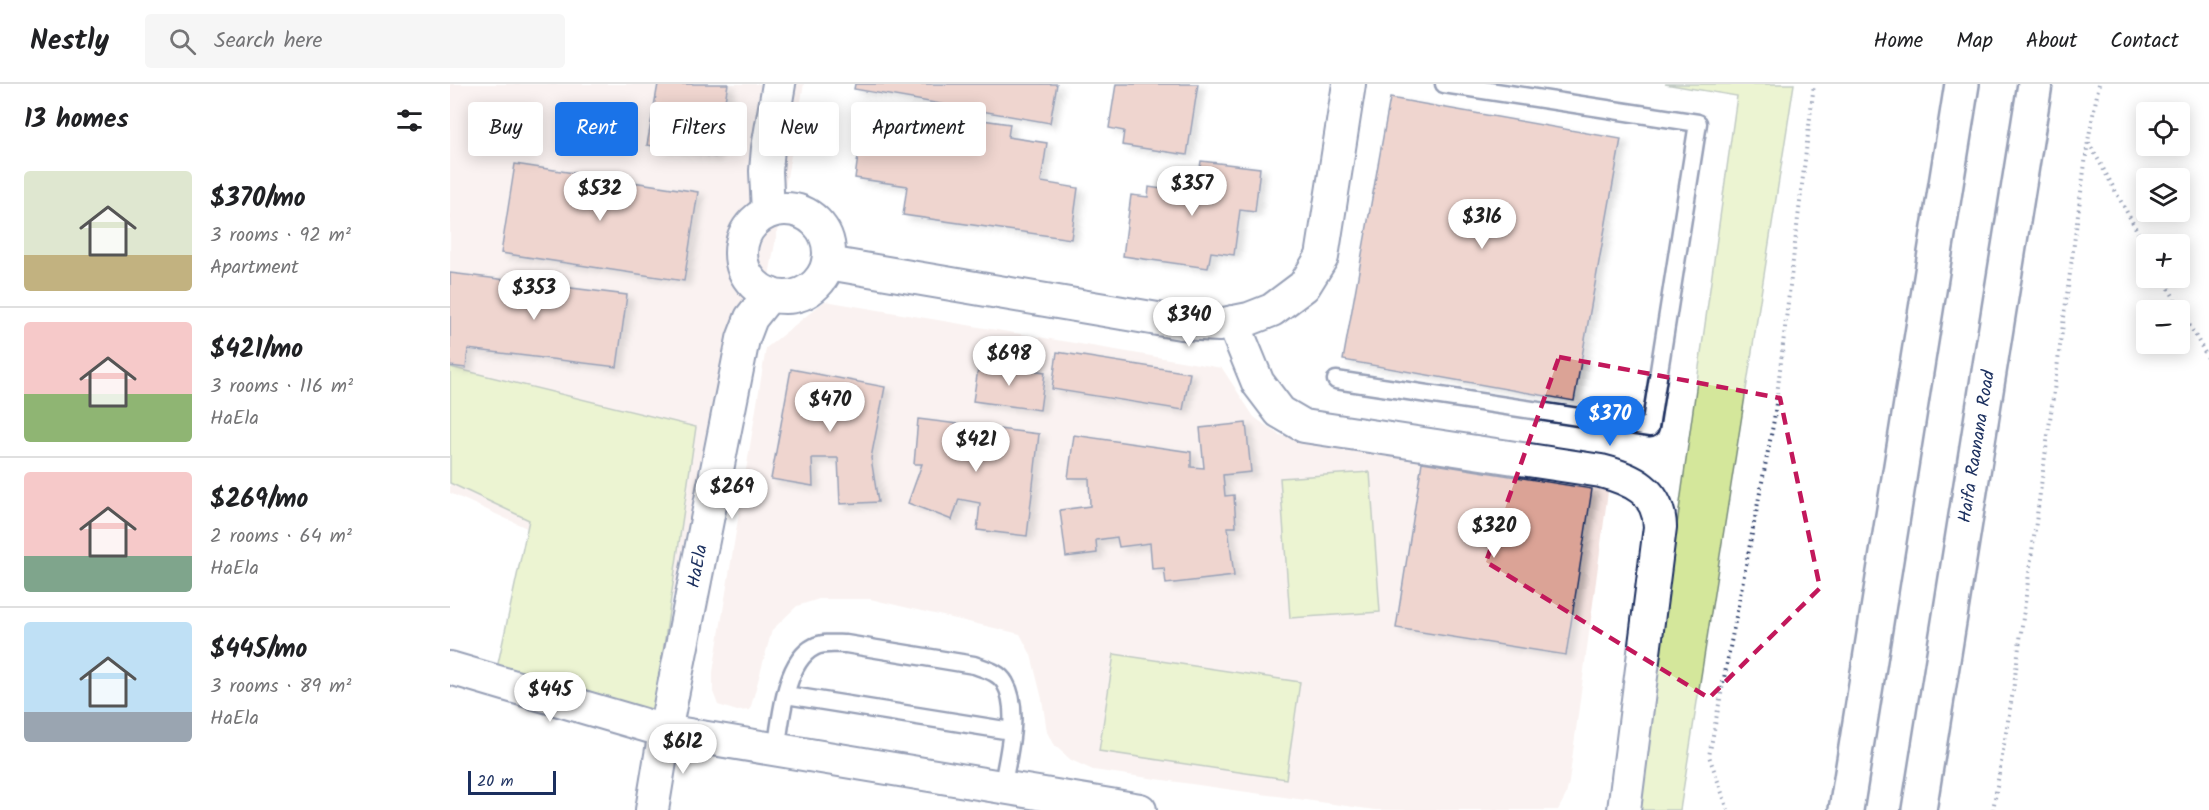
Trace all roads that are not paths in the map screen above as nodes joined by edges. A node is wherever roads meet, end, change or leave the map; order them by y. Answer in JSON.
{"nodes":[{"id":1,"x":779,"y":84,"type":"edge"},
{"id":2,"x":1349,"y":84,"type":"edge"},
{"id":3,"x":1444,"y":84,"type":"edge"},
{"id":4,"x":1962,"y":84,"type":"edge"},
{"id":5,"x":2035,"y":84,"type":"edge"},
{"id":6,"x":768,"y":212,"type":"junction"},
{"id":7,"x":828,"y":263,"type":"junction"},
{"id":8,"x":770,"y":294,"type":"junction"},
{"id":9,"x":1233,"y":322,"type":"junction"},
{"id":10,"x":1336,"y":380,"type":"dead end"},
{"id":11,"x":450,"y":668,"type":"edge"},
{"id":12,"x":786,"y":695,"type":"junction"},
{"id":13,"x":665,"y":731,"type":"junction"},
{"id":14,"x":1011,"y":731,"type":"junction"},
{"id":15,"x":776,"y":751,"type":"junction"},
{"id":16,"x":1002,"y":789,"type":"junction"},
{"id":17,"x":652,"y":810,"type":"edge"},
{"id":18,"x":1140,"y":810,"type":"edge"},
{"id":19,"x":1624,"y":810,"type":"edge"},
{"id":20,"x":1846,"y":810,"type":"edge"},
{"id":21,"x":1919,"y":810,"type":"edge"}],
"edges":[{"from":1,"to":6,"type":"street"},
{"from":2,"to":9,"type":"street"},
{"from":3,"to":10,"type":"lane"},
{"from":4,"to":20,"type":"highway"},
{"from":5,"to":21,"type":"highway","name":"Haifa Raanana Road"},
{"from":6,"to":7,"type":"street"},
{"from":6,"to":8,"type":"street"},
{"from":7,"to":8,"type":"street"},
{"from":7,"to":9,"type":"street"},
{"from":8,"to":13,"type":"street","name":"HaEla"},
{"from":9,"to":19,"type":"street"},
{"from":11,"to":13,"type":"street"},
{"from":12,"to":14,"type":"lane"},
{"from":12,"to":14,"type":"lane"},
{"from":12,"to":15,"type":"lane"},
{"from":13,"to":15,"type":"street"},
{"from":13,"to":17,"type":"street","name":"HaEla"},
{"from":14,"to":16,"type":"lane"},
{"from":15,"to":16,"type":"street"},
{"from":16,"to":18,"type":"street"}]}
